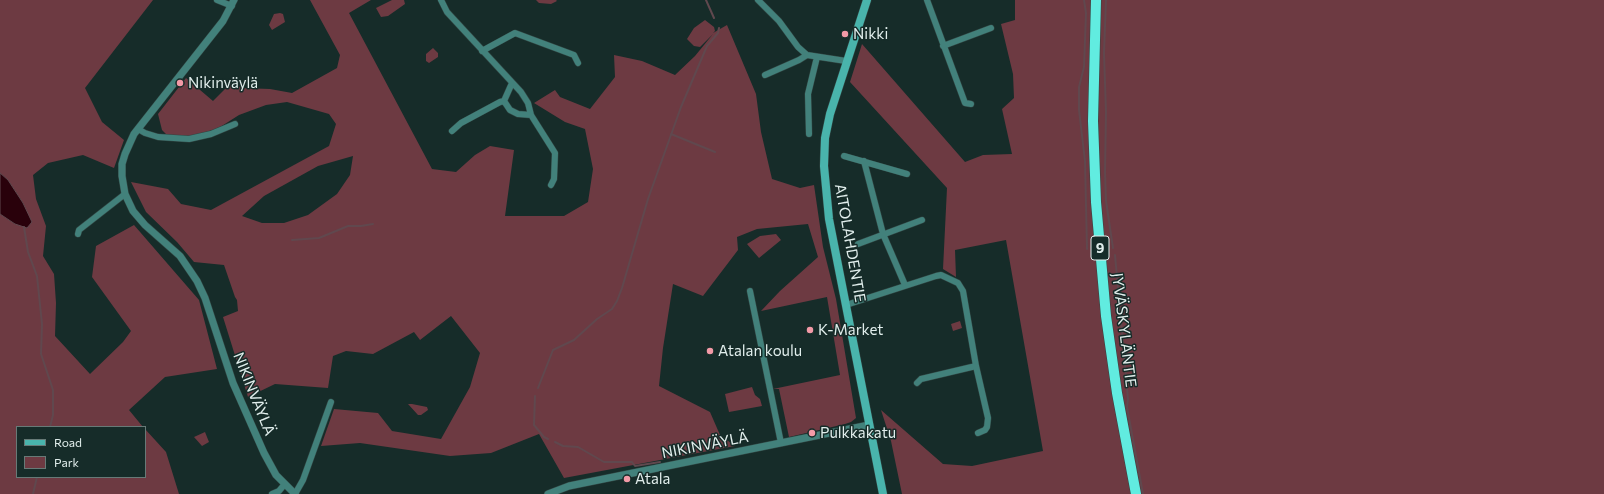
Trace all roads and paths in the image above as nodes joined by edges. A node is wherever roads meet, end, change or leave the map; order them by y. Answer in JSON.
{"nodes":[{"id":1,"x":217,"y":0,"type":"edge"},
{"id":2,"x":441,"y":0,"type":"edge"},
{"id":3,"x":867,"y":0,"type":"edge"},
{"id":4,"x":927,"y":0,"type":"edge"},
{"id":5,"x":1096,"y":0,"type":"edge"},
{"id":6,"x":761,"y":1,"type":"edge"},
{"id":7,"x":233,"y":3,"type":"edge"},
{"id":8,"x":991,"y":28,"type":"dead end"},
{"id":9,"x":943,"y":46,"type":"junction"},
{"id":10,"x":482,"y":51,"type":"junction"},
{"id":11,"x":807,"y":55,"type":"junction"},
{"id":12,"x":817,"y":57,"type":"junction"},
{"id":13,"x":846,"y":61,"type":"junction"},
{"id":14,"x":578,"y":63,"type":"dead end"},
{"id":15,"x":765,"y":74,"type":"dead end"},
{"id":16,"x":512,"y":83,"type":"junction"},
{"id":17,"x":504,"y":101,"type":"junction"},
{"id":18,"x":971,"y":104,"type":"dead end"},
{"id":19,"x":531,"y":115,"type":"junction"},
{"id":20,"x":235,"y":124,"type":"dead end"},
{"id":21,"x":138,"y":129,"type":"junction"},
{"id":22,"x":452,"y":131,"type":"dead end"},
{"id":23,"x":809,"y":134,"type":"dead end"},
{"id":24,"x":844,"y":156,"type":"dead end"},
{"id":25,"x":864,"y":161,"type":"junction"},
{"id":26,"x":907,"y":174,"type":"dead end"},
{"id":27,"x":551,"y":185,"type":"dead end"},
{"id":28,"x":125,"y":194,"type":"junction"},
{"id":29,"x":922,"y":220,"type":"dead end"},
{"id":30,"x":78,"y":234,"type":"dead end"},
{"id":31,"x":883,"y":234,"type":"junction"},
{"id":32,"x":858,"y":244,"type":"dead end"},
{"id":33,"x":905,"y":285,"type":"junction"},
{"id":34,"x":750,"y":291,"type":"dead end"},
{"id":35,"x":846,"y":305,"type":"junction"},
{"id":36,"x":976,"y":366,"type":"junction"},
{"id":37,"x":917,"y":383,"type":"dead end"},
{"id":38,"x":331,"y":402,"type":"dead end"},
{"id":39,"x":869,"y":426,"type":"junction"},
{"id":40,"x":978,"y":433,"type":"dead end"},
{"id":41,"x":780,"y":443,"type":"junction"},
{"id":42,"x":284,"y":485,"type":"junction"},
{"id":43,"x":272,"y":494,"type":"edge"},
{"id":44,"x":295,"y":494,"type":"edge"},
{"id":45,"x":548,"y":494,"type":"edge"},
{"id":46,"x":883,"y":494,"type":"edge"},
{"id":47,"x":1136,"y":494,"type":"edge"}],
"edges":[{"from":1,"to":7,"type":"street"},
{"from":2,"to":10,"type":"street"},
{"from":3,"to":13,"type":"main road","name":"AITOLAHDENTIE"},
{"from":4,"to":9,"type":"street"},
{"from":5,"to":47,"type":"highway","name":"JYVÄSKYLÄNTIE","number":"9"},
{"from":6,"to":11,"type":"street"},
{"from":7,"to":21,"type":"street","name":"NIKINVÄYLÄ"},
{"from":8,"to":9,"type":"street"},
{"from":9,"to":18,"type":"street"},
{"from":10,"to":14,"type":"street"},
{"from":10,"to":16,"type":"street"},
{"from":11,"to":12,"type":"street"},
{"from":11,"to":15,"type":"street"},
{"from":12,"to":13,"type":"street"},
{"from":12,"to":23,"type":"street"},
{"from":13,"to":35,"type":"main road","name":"AITOLAHDENTIE"},
{"from":16,"to":17,"type":"street"},
{"from":16,"to":19,"type":"street"},
{"from":17,"to":19,"type":"street"},
{"from":17,"to":22,"type":"street"},
{"from":19,"to":27,"type":"street"},
{"from":20,"to":21,"type":"street"},
{"from":21,"to":28,"type":"street","name":"NIKINVÄYLÄ"},
{"from":24,"to":25,"type":"street"},
{"from":25,"to":26,"type":"street"},
{"from":25,"to":31,"type":"street"},
{"from":28,"to":30,"type":"street"},
{"from":28,"to":42,"type":"street","name":"NIKINVÄYLÄ"},
{"from":29,"to":31,"type":"street"},
{"from":31,"to":32,"type":"street"},
{"from":31,"to":33,"type":"street"},
{"from":33,"to":35,"type":"street"},
{"from":33,"to":36,"type":"street"},
{"from":34,"to":41,"type":"street"},
{"from":35,"to":39,"type":"main road","name":"AITOLAHDENTIE"},
{"from":36,"to":37,"type":"street"},
{"from":36,"to":40,"type":"street"},
{"from":38,"to":44,"type":"street"},
{"from":39,"to":41,"type":"street","name":"NIKINVÄYLÄ"},
{"from":39,"to":46,"type":"main road","name":"AITOLAHDENTIE"},
{"from":41,"to":45,"type":"street","name":"NIKINVÄYLÄ"},
{"from":42,"to":43,"type":"street"},
{"from":42,"to":44,"type":"street","name":"NIKINVÄYLÄ"}]}
